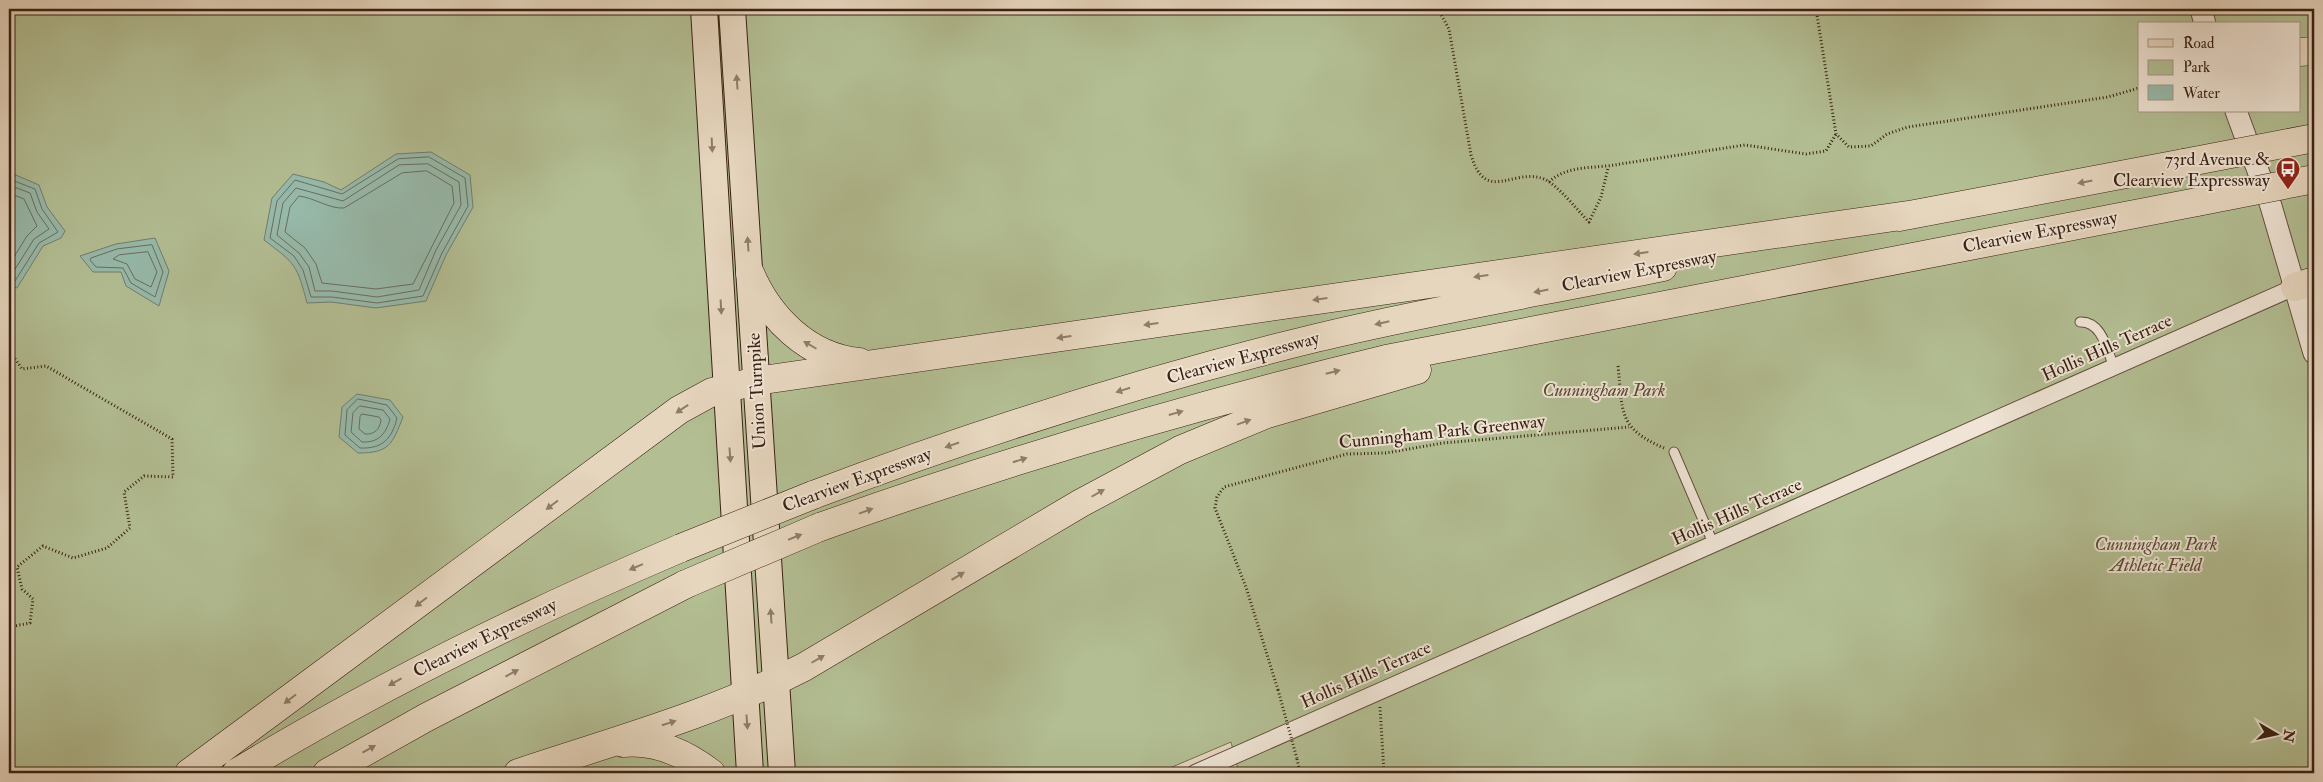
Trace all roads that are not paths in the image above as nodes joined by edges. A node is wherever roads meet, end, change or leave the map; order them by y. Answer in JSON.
{"nodes":[{"id":1,"x":109,"y":9,"type":"edge"},
{"id":2,"x":132,"y":9,"type":"edge"},
{"id":3,"x":704,"y":9,"type":"edge"},
{"id":4,"x":732,"y":9,"type":"edge"},
{"id":5,"x":2201,"y":9,"type":"edge"},
{"id":6,"x":2204,"y":22,"type":"edge"},
{"id":7,"x":2314,"y":51,"type":"edge"},
{"id":8,"x":2300,"y":52,"type":"edge"},
{"id":9,"x":2236,"y":112,"type":"edge"},
{"id":10,"x":2314,"y":138,"type":"edge"},
{"id":11,"x":2314,"y":179,"type":"edge"},
{"id":12,"x":1915,"y":214,"type":"junction"},
{"id":13,"x":750,"y":273,"type":"junction"},
{"id":14,"x":2305,"y":284,"type":"edge"},
{"id":15,"x":1639,"y":309,"type":"junction"},
{"id":16,"x":2080,"y":322,"type":"dead end"},
{"id":17,"x":2314,"y":353,"type":"edge"},
{"id":18,"x":891,"y":362,"type":"junction"},
{"id":19,"x":2114,"y":367,"type":"junction"},
{"id":20,"x":756,"y":381,"type":"junction"},
{"id":21,"x":726,"y":388,"type":"junction"},
{"id":22,"x":1674,"y":452,"type":"road end"},
{"id":23,"x":1714,"y":543,"type":"junction"},
{"id":24,"x":775,"y":682,"type":"junction"},
{"id":25,"x":746,"y":695,"type":"junction"},
{"id":26,"x":590,"y":749,"type":"junction"},
{"id":27,"x":189,"y":773,"type":"edge"},
{"id":28,"x":236,"y":773,"type":"edge"},
{"id":29,"x":327,"y":773,"type":"edge"},
{"id":30,"x":518,"y":773,"type":"edge"},
{"id":31,"x":711,"y":773,"type":"edge"},
{"id":32,"x":750,"y":773,"type":"edge"},
{"id":33,"x":782,"y":773,"type":"edge"},
{"id":34,"x":1195,"y":773,"type":"edge"}],
"edges":[{"from":1,"to":2,"type":"lane"},
{"from":3,"to":21,"type":"main road","name":"Union Turnpike","one_way":true},
{"from":13,"to":4,"type":"main road","name":"Union Turnpike","one_way":true},
{"from":5,"to":6,"type":"street"},
{"from":7,"to":8,"type":"highway"},
{"from":9,"to":14,"type":"street"},
{"from":10,"to":12,"type":"highway","name":"Clearview Expressway","one_way":true,"bridge":true},
{"from":11,"to":15,"type":"highway","name":"Clearview Expressway","bridge":true},
{"from":12,"to":18,"type":"highway","one_way":true},
{"from":12,"to":28,"type":"highway","name":"Clearview Expressway","one_way":true,"bridge":true},
{"from":18,"to":13,"type":"highway","one_way":true},
{"from":13,"to":20,"type":"main road","name":"Union Turnpike"},
{"from":14,"to":17,"type":"street"},
{"from":14,"to":19,"type":"street","name":"Hollis Hills Terrace"},
{"from":24,"to":15,"type":"highway","one_way":true},
{"from":29,"to":15,"type":"highway","name":"Clearview Expressway","one_way":true,"bridge":true},
{"from":16,"to":19,"type":"lane"},
{"from":18,"to":20,"type":"highway"},
{"from":19,"to":23,"type":"street","name":"Hollis Hills Terrace"},
{"from":20,"to":21,"type":"highway"},
{"from":24,"to":20,"type":"main road","name":"Union Turnpike","one_way":true},
{"from":21,"to":25,"type":"main road","name":"Union Turnpike","one_way":true},
{"from":21,"to":27,"type":"highway","one_way":true},
{"from":22,"to":23,"type":"lane"},
{"from":23,"to":34,"type":"street","name":"Hollis Hills Terrace"},
{"from":24,"to":25,"type":"highway"},
{"from":24,"to":33,"type":"main road","name":"Union Turnpike"},
{"from":26,"to":25,"type":"highway","one_way":true},
{"from":25,"to":32,"type":"main road","name":"Union Turnpike","one_way":true},
{"from":26,"to":30,"type":"highway"},
{"from":26,"to":31,"type":"highway"}]}
